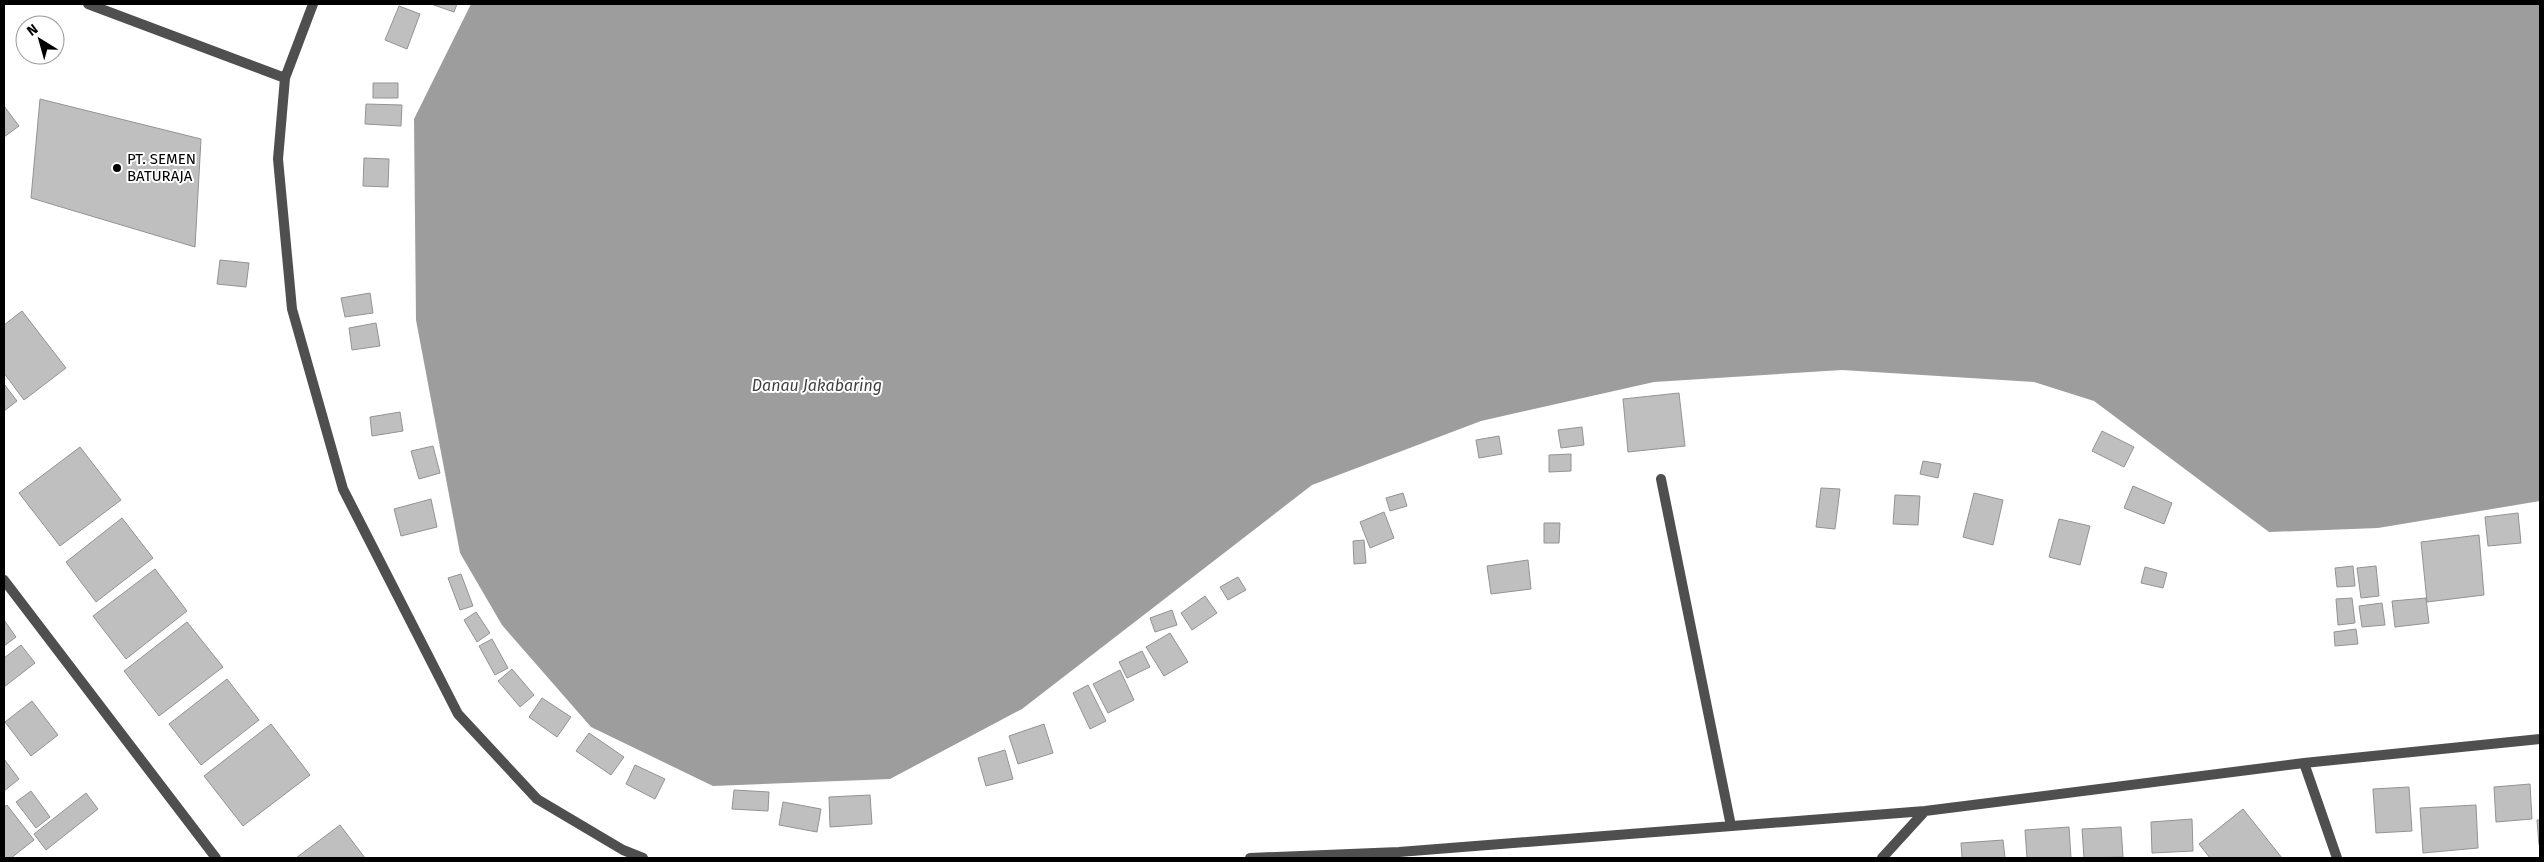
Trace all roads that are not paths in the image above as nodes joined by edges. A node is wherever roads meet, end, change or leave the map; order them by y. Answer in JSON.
{"nodes":[{"id":1,"x":88,"y":4,"type":"edge"},
{"id":2,"x":313,"y":4,"type":"edge"},
{"id":3,"x":285,"y":78,"type":"junction"},
{"id":4,"x":1661,"y":479,"type":"dead end"},
{"id":5,"x":4,"y":580,"type":"edge"},
{"id":6,"x":2540,"y":738,"type":"edge"},
{"id":7,"x":2304,"y":763,"type":"junction"},
{"id":8,"x":1925,"y":811,"type":"junction"},
{"id":9,"x":1732,"y":826,"type":"junction"},
{"id":10,"x":1399,"y":855,"type":"edge"},
{"id":11,"x":210,"y":856,"type":"edge"},
{"id":12,"x":2334,"y":857,"type":"edge"},
{"id":13,"x":643,"y":858,"type":"edge"},
{"id":14,"x":1250,"y":858,"type":"edge"},
{"id":15,"x":1882,"y":858,"type":"edge"}],
"edges":[{"from":1,"to":3,"type":"street"},
{"from":2,"to":3,"type":"street"},
{"from":3,"to":13,"type":"street"},
{"from":4,"to":9,"type":"street"},
{"from":5,"to":11,"type":"street"},
{"from":6,"to":7,"type":"street"},
{"from":7,"to":8,"type":"street"},
{"from":7,"to":12,"type":"street"},
{"from":8,"to":9,"type":"street"},
{"from":8,"to":15,"type":"street"},
{"from":9,"to":10,"type":"street"},
{"from":10,"to":14,"type":"street"}]}
